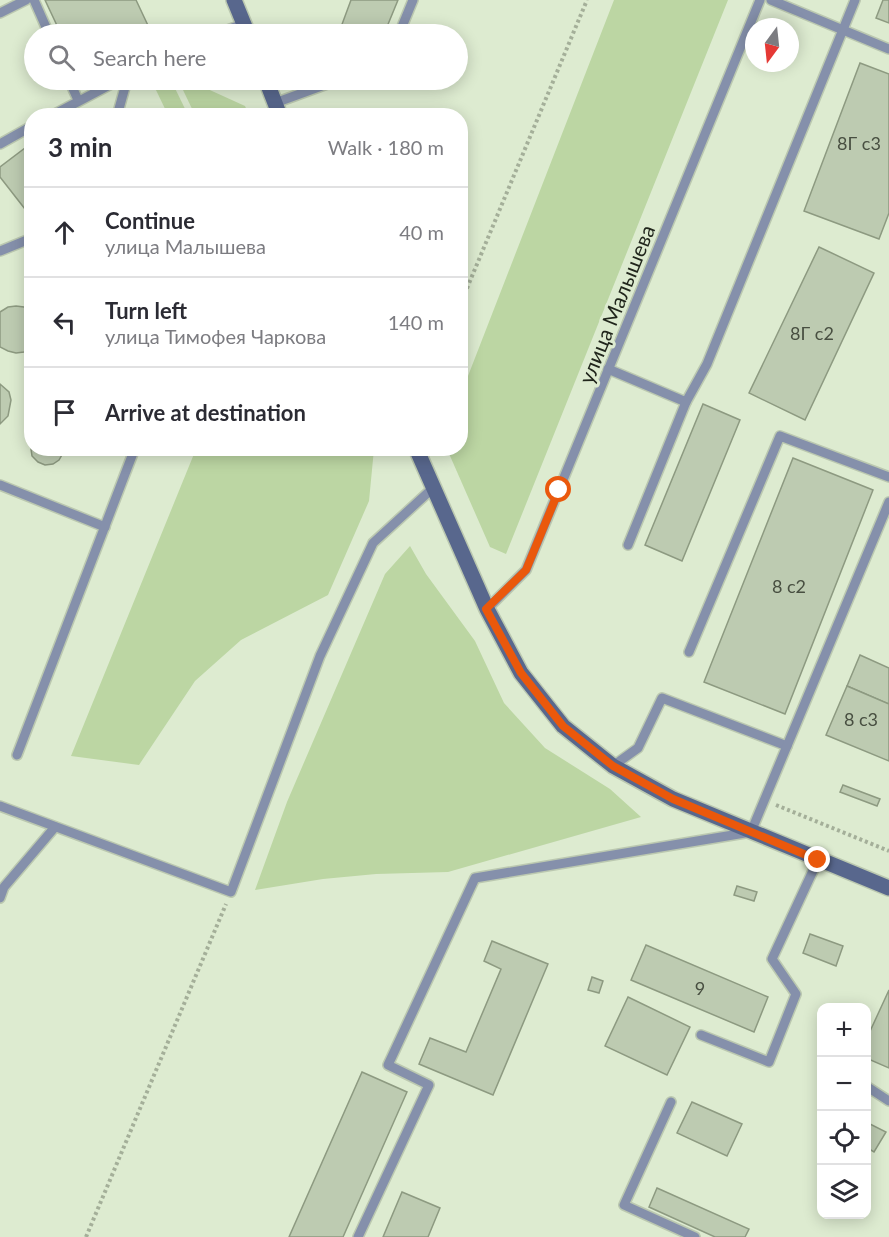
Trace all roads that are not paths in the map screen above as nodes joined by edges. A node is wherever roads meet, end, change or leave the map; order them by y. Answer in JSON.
{"nodes":[{"id":1,"x":26,"y":0,"type":"edge"},
{"id":2,"x":33,"y":0,"type":"edge"},
{"id":3,"x":234,"y":0,"type":"edge"},
{"id":4,"x":413,"y":0,"type":"edge"},
{"id":5,"x":760,"y":0,"type":"edge"},
{"id":6,"x":771,"y":0,"type":"edge"},
{"id":7,"x":855,"y":0,"type":"edge"},
{"id":8,"x":0,"y":14,"type":"edge"},
{"id":9,"x":44,"y":24,"type":"edge"},
{"id":10,"x":243,"y":24,"type":"edge"},
{"id":11,"x":403,"y":24,"type":"edge"},
{"id":12,"x":843,"y":29,"type":"junction"},
{"id":13,"x":889,"y":49,"type":"edge"},
{"id":14,"x":74,"y":90,"type":"edge"},
{"id":15,"x":98,"y":90,"type":"edge"},
{"id":16,"x":124,"y":90,"type":"edge"},
{"id":17,"x":270,"y":90,"type":"edge"},
{"id":18,"x":318,"y":90,"type":"edge"},
{"id":19,"x":78,"y":100,"type":"junction"},
{"id":20,"x":64,"y":108,"type":"edge"},
{"id":21,"x":119,"y":108,"type":"edge"},
{"id":22,"x":277,"y":108,"type":"edge"},
{"id":23,"x":282,"y":108,"type":"edge"},
{"id":24,"x":24,"y":130,"type":"edge"},
{"id":25,"x":0,"y":144,"type":"edge"},
{"id":26,"x":24,"y":241,"type":"edge"},
{"id":27,"x":0,"y":251,"type":"edge"},
{"id":28,"x":608,"y":369,"type":"junction"},
{"id":29,"x":686,"y":402,"type":"junction"},
{"id":30,"x":132,"y":456,"type":"edge"},
{"id":31,"x":419,"y":456,"type":"edge"},
{"id":32,"x":889,"y":477,"type":"edge"},
{"id":33,"x":0,"y":484,"type":"edge"},
{"id":34,"x":433,"y":489,"type":"junction"},
{"id":35,"x":889,"y":502,"type":"edge"},
{"id":36,"x":105,"y":527,"type":"junction"},
{"id":37,"x":628,"y":545,"type":"dead end"},
{"id":38,"x":486,"y":609,"type":"junction"},
{"id":39,"x":689,"y":652,"type":"dead end"},
{"id":40,"x":787,"y":746,"type":"junction"},
{"id":41,"x":17,"y":754,"type":"dead end"},
{"id":42,"x":613,"y":766,"type":"junction"},
{"id":43,"x":0,"y":806,"type":"edge"},
{"id":44,"x":55,"y":827,"type":"junction"},
{"id":45,"x":751,"y":832,"type":"junction"},
{"id":46,"x":818,"y":860,"type":"junction"},
{"id":47,"x":888,"y":885,"type":"edge"},
{"id":48,"x":0,"y":898,"type":"edge"},
{"id":49,"x":701,"y":1035,"type":"dead end"},
{"id":50,"x":871,"y":1089,"type":"edge"},
{"id":51,"x":889,"y":1101,"type":"edge"},
{"id":52,"x":671,"y":1102,"type":"dead end"},
{"id":53,"x":358,"y":1237,"type":"edge"},
{"id":54,"x":695,"y":1237,"type":"edge"}],
"edges":[{"from":1,"to":8,"type":"lane"},
{"from":2,"to":9,"type":"lane"},
{"from":3,"to":10,"type":"main road"},
{"from":4,"to":11,"type":"lane"},
{"from":5,"to":28,"type":"lane","name":"улица Малышева"},
{"from":6,"to":12,"type":"lane"},
{"from":7,"to":12,"type":"lane"},
{"from":12,"to":13,"type":"lane"},
{"from":12,"to":29,"type":"lane"},
{"from":14,"to":19,"type":"lane"},
{"from":15,"to":19,"type":"lane"},
{"from":16,"to":21,"type":"lane"},
{"from":17,"to":22,"type":"main road"},
{"from":18,"to":23,"type":"lane"},
{"from":19,"to":20,"type":"lane"},
{"from":24,"to":25,"type":"lane"},
{"from":26,"to":27,"type":"lane"},
{"from":28,"to":29,"type":"lane"},
{"from":28,"to":38,"type":"lane","name":"улица Малышева"},
{"from":29,"to":37,"type":"lane"},
{"from":30,"to":36,"type":"lane"},
{"from":31,"to":34,"type":"main road"},
{"from":32,"to":39,"type":"lane"},
{"from":33,"to":36,"type":"lane"},
{"from":34,"to":38,"type":"main road"},
{"from":34,"to":44,"type":"lane"},
{"from":35,"to":40,"type":"lane"},
{"from":36,"to":41,"type":"lane"},
{"from":38,"to":42,"type":"main road"},
{"from":40,"to":42,"type":"lane"},
{"from":40,"to":45,"type":"lane"},
{"from":42,"to":45,"type":"main road"},
{"from":43,"to":44,"type":"lane"},
{"from":44,"to":48,"type":"lane"},
{"from":45,"to":46,"type":"main road"},
{"from":45,"to":53,"type":"lane"},
{"from":46,"to":47,"type":"main road"},
{"from":46,"to":49,"type":"lane"},
{"from":50,"to":51,"type":"lane"},
{"from":52,"to":54,"type":"lane"}]}
